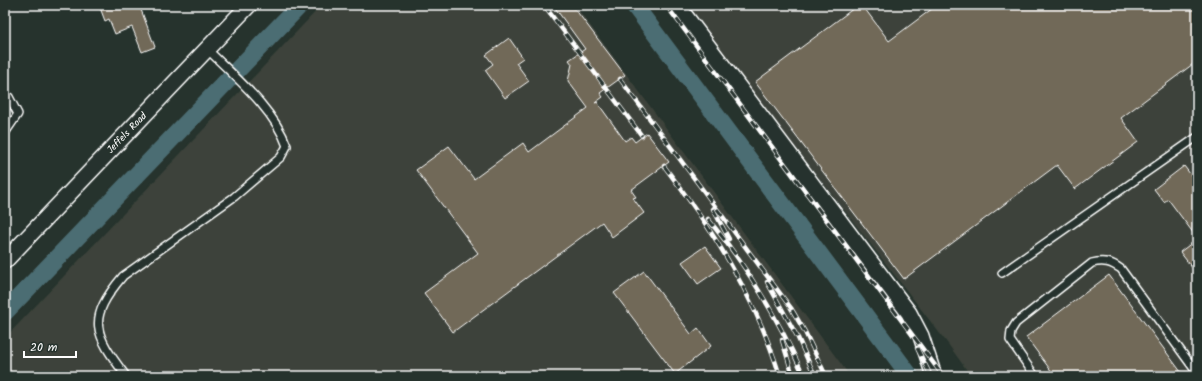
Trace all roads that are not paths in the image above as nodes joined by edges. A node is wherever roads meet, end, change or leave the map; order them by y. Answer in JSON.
{"nodes":[{"id":1,"x":249,"y":5,"type":"edge"},
{"id":2,"x":677,"y":5,"type":"edge"},
{"id":3,"x":208,"y":49,"type":"junction"},
{"id":4,"x":5,"y":93,"type":"edge"},
{"id":5,"x":5,"y":133,"type":"edge"},
{"id":6,"x":1197,"y":137,"type":"edge"},
{"id":7,"x":5,"y":261,"type":"edge"},
{"id":8,"x":1002,"y":272,"type":"dead end"},
{"id":9,"x":1197,"y":373,"type":"edge"},
{"id":10,"x":126,"y":376,"type":"edge"},
{"id":11,"x":934,"y":376,"type":"edge"},
{"id":12,"x":1035,"y":376,"type":"edge"}],
"edges":[{"from":1,"to":3,"type":"street","name":"Jeffels Road"},
{"from":2,"to":11,"type":"street"},
{"from":3,"to":7,"type":"street","name":"Jeffels Road"},
{"from":3,"to":10,"type":"lane"},
{"from":4,"to":5,"type":"lane"},
{"from":6,"to":8,"type":"lane"},
{"from":9,"to":12,"type":"lane"}]}
